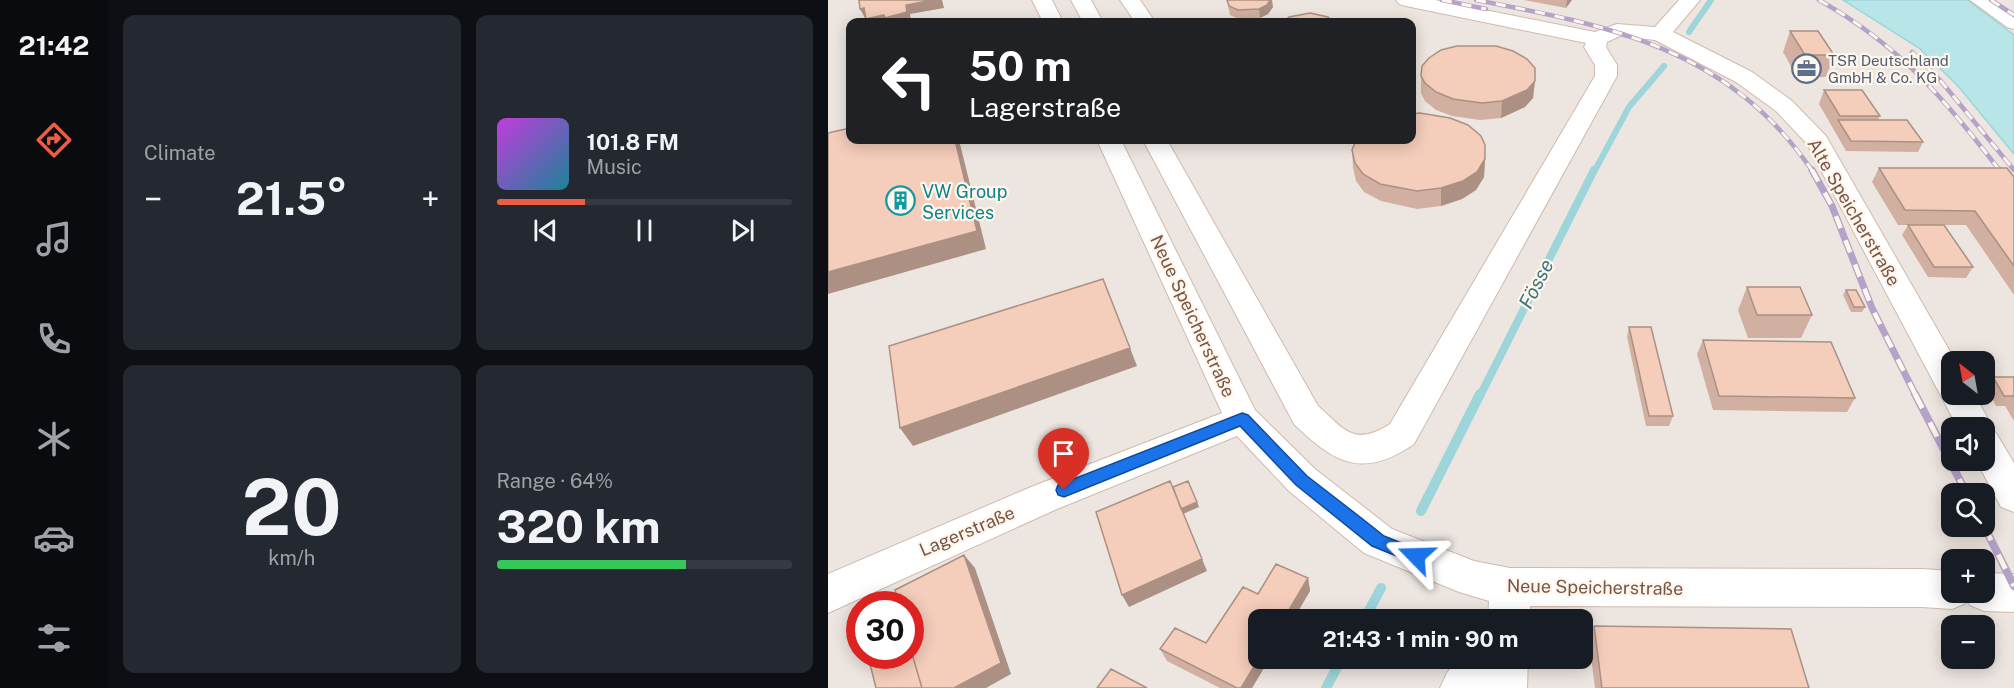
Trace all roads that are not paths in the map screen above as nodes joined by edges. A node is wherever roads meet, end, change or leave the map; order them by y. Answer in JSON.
{"nodes":[{"id":1,"x":1042,"y":0,"type":"edge"},
{"id":2,"x":1081,"y":0,"type":"edge"},
{"id":3,"x":1130,"y":0,"type":"edge"},
{"id":4,"x":1406,"y":0,"type":"edge"},
{"id":5,"x":1690,"y":0,"type":"edge"},
{"id":6,"x":1980,"y":0,"type":"edge"},
{"id":7,"x":1051,"y":18,"type":"edge"},
{"id":8,"x":1091,"y":18,"type":"edge"},
{"id":9,"x":1142,"y":18,"type":"edge"},
{"id":10,"x":2014,"y":23,"type":"edge"},
{"id":11,"x":1660,"y":34,"type":"junction"},
{"id":12,"x":1597,"y":39,"type":"junction"},
{"id":13,"x":1111,"y":144,"type":"edge"},
{"id":14,"x":1157,"y":144,"type":"edge"},
{"id":15,"x":1941,"y":364,"type":"edge"},
{"id":16,"x":1242,"y":419,"type":"junction"},
{"id":17,"x":1995,"y":462,"type":"edge"},
{"id":18,"x":2014,"y":496,"type":"edge"},
{"id":19,"x":1941,"y":589,"type":"edge"},
{"id":20,"x":1995,"y":592,"type":"edge"},
{"id":21,"x":2014,"y":593,"type":"edge"},
{"id":22,"x":828,"y":594,"type":"edge"},
{"id":23,"x":1510,"y":603,"type":"edge"},
{"id":24,"x":1477,"y":669,"type":"edge"},
{"id":25,"x":1506,"y":669,"type":"edge"},
{"id":26,"x":1462,"y":688,"type":"edge"},
{"id":27,"x":1505,"y":688,"type":"edge"}],
"edges":[{"from":1,"to":7,"type":"street"},
{"from":2,"to":8,"type":"street"},
{"from":3,"to":9,"type":"street"},
{"from":4,"to":12,"type":"street"},
{"from":5,"to":11,"type":"street"},
{"from":6,"to":10,"type":"street"},
{"from":11,"to":12,"type":"street"},
{"from":11,"to":15,"type":"street","name":"Alte Speicherstraße"},
{"from":12,"to":14,"type":"street"},
{"from":13,"to":16,"type":"street","name":"Neue Speicherstraße"},
{"from":16,"to":22,"type":"street","name":"Lagerstraße"},
{"from":16,"to":23,"type":"street","name":"Neue Speicherstraße"},
{"from":17,"to":18,"type":"street"},
{"from":19,"to":23,"type":"street","name":"Neue Speicherstraße"},
{"from":20,"to":21,"type":"street"},
{"from":24,"to":26,"type":"street"},
{"from":25,"to":27,"type":"street"}]}
